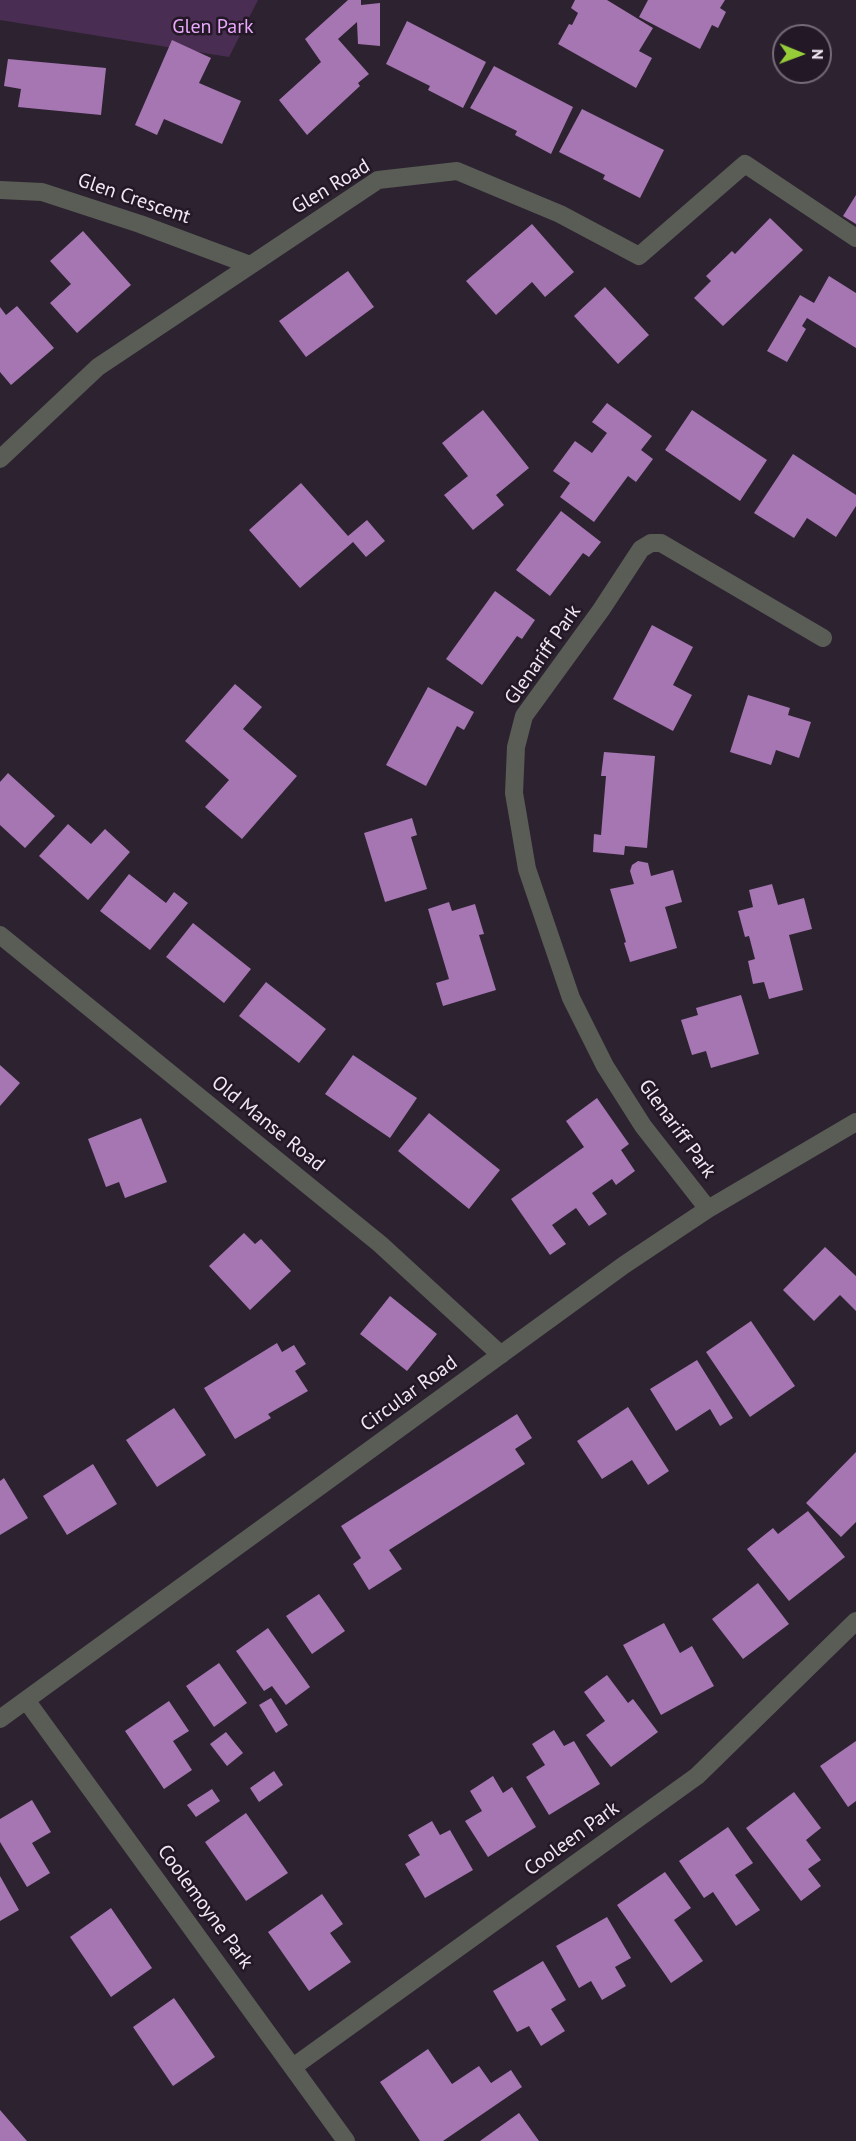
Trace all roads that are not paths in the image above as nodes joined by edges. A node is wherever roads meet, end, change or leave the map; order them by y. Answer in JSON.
{"nodes":[{"id":1,"x":0,"y":190,"type":"edge"},
{"id":2,"x":856,"y":238,"type":"edge"},
{"id":3,"x":250,"y":265,"type":"junction"},
{"id":4,"x":0,"y":459,"type":"edge"},
{"id":5,"x":823,"y":638,"type":"dead end"},
{"id":6,"x":0,"y":934,"type":"edge"},
{"id":7,"x":856,"y":1122,"type":"edge"},
{"id":8,"x":708,"y":1209,"type":"junction"},
{"id":9,"x":501,"y":1355,"type":"junction"},
{"id":10,"x":856,"y":1620,"type":"edge"},
{"id":11,"x":26,"y":1700,"type":"junction"},
{"id":12,"x":0,"y":1719,"type":"edge"},
{"id":13,"x":293,"y":2067,"type":"junction"},
{"id":14,"x":346,"y":2141,"type":"edge"}],
"edges":[{"from":1,"to":3,"type":"street","name":"Glen Crescent"},
{"from":2,"to":3,"type":"street","name":"Glen Road"},
{"from":3,"to":4,"type":"street","name":"Glen Road"},
{"from":5,"to":8,"type":"street","name":"Glenariff Park"},
{"from":6,"to":9,"type":"street","name":"Old Manse Road"},
{"from":7,"to":8,"type":"street","name":"Circular Road"},
{"from":8,"to":9,"type":"street","name":"Circular Road"},
{"from":9,"to":11,"type":"street","name":"Circular Road"},
{"from":10,"to":13,"type":"street","name":"Cooleen Park"},
{"from":11,"to":12,"type":"street","name":"Circular Road"},
{"from":11,"to":13,"type":"street","name":"Coolemoyne Park"},
{"from":13,"to":14,"type":"street","name":"Coolemoyne Park"}]}
